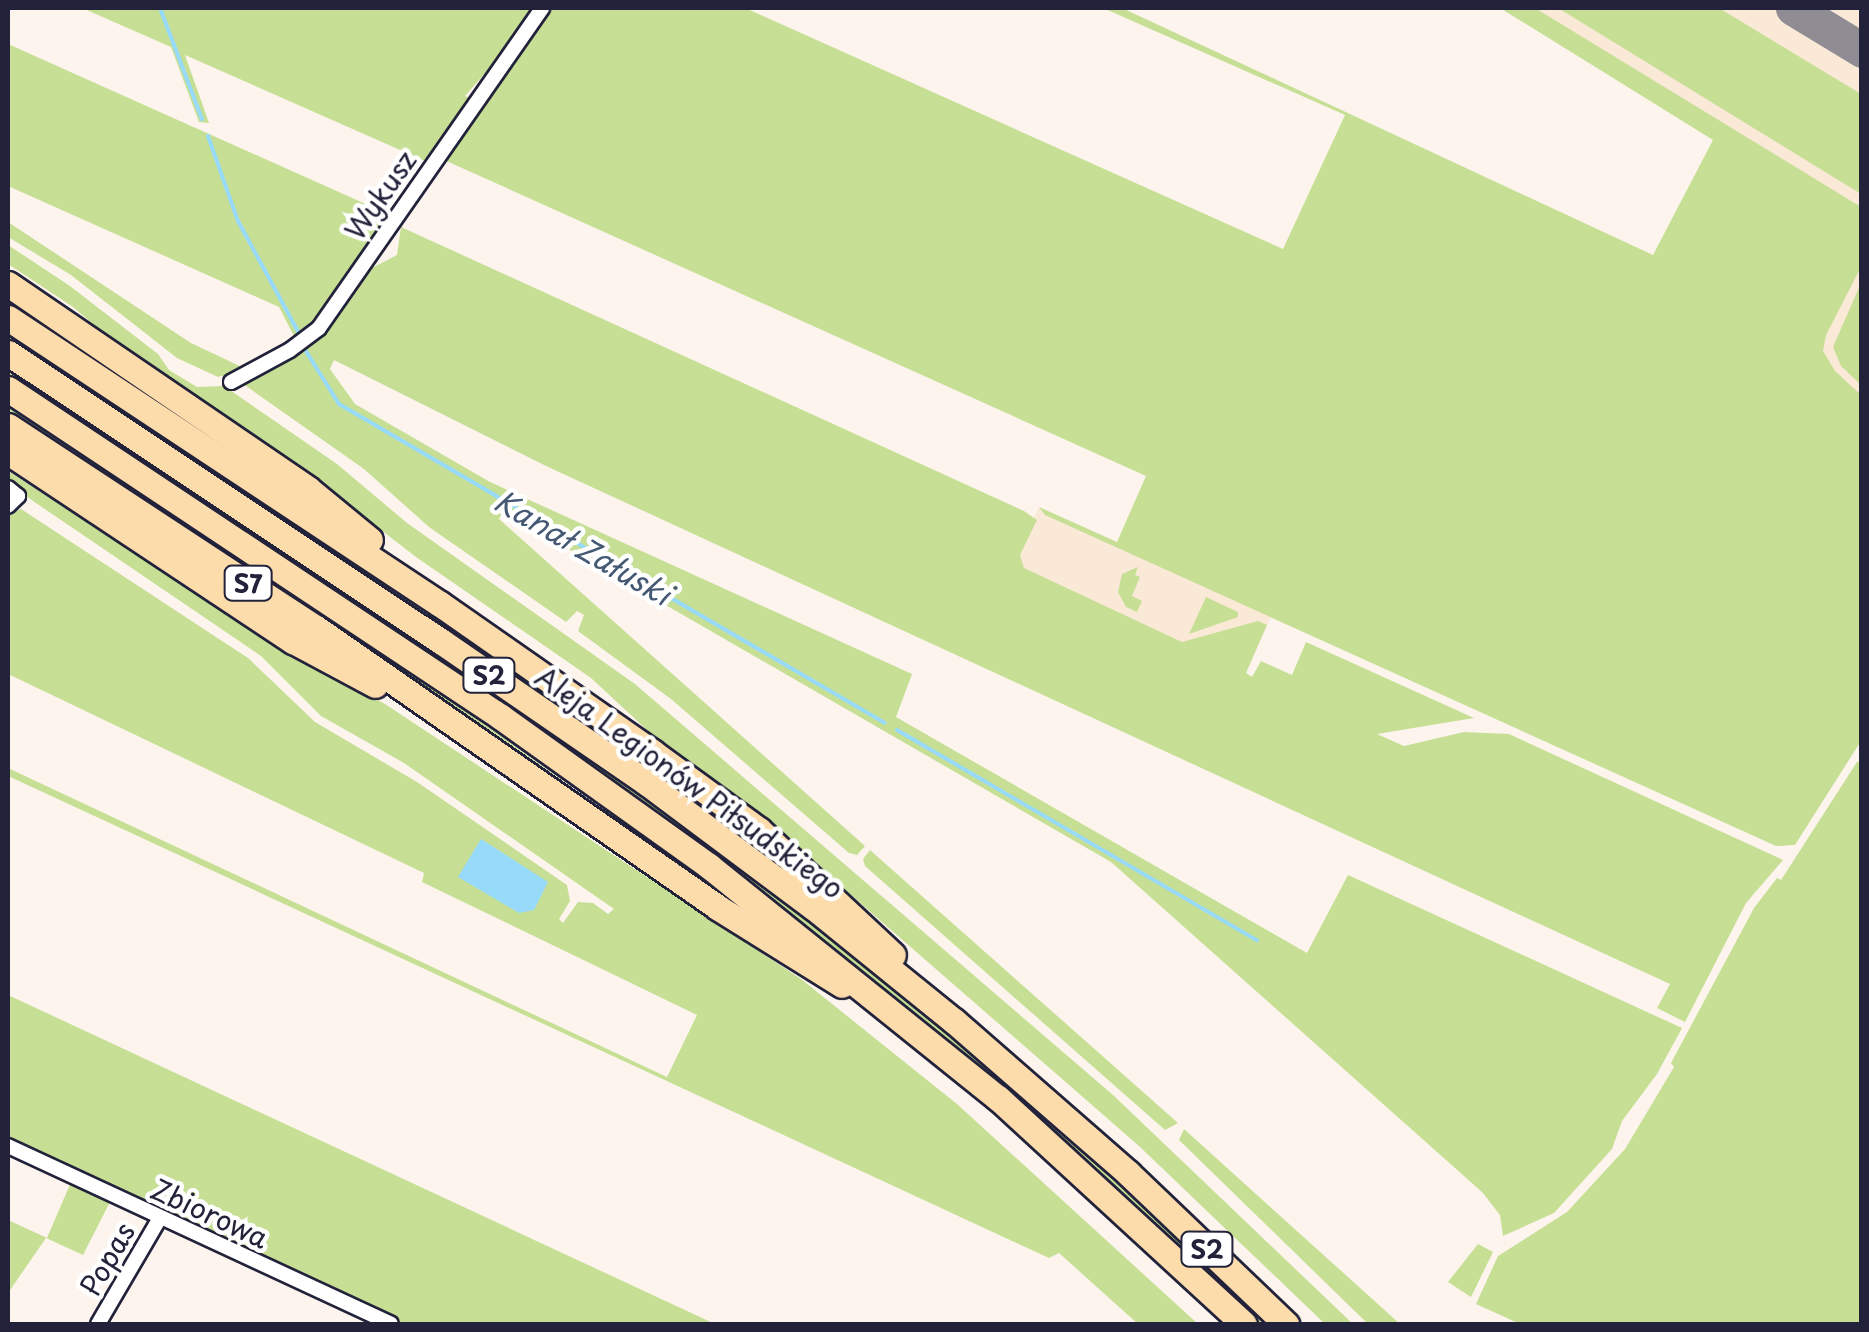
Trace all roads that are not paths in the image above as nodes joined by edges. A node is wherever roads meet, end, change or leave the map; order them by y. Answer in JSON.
{"nodes":[{"id":1,"x":542,"y":8,"type":"edge"},
{"id":2,"x":8,"y":284,"type":"edge"},
{"id":3,"x":8,"y":318,"type":"edge"},
{"id":4,"x":8,"y":353,"type":"edge"},
{"id":5,"x":231,"y":382,"type":"dead end"},
{"id":6,"x":8,"y":389,"type":"edge"},
{"id":7,"x":8,"y":426,"type":"edge"},
{"id":8,"x":8,"y":452,"type":"edge"},
{"id":9,"x":440,"y":604,"type":"junction"},
{"id":10,"x":486,"y":743,"type":"junction"},
{"id":11,"x":954,"y":1021,"type":"junction"},
{"id":12,"x":910,"y":1025,"type":"junction"},
{"id":13,"x":8,"y":1146,"type":"edge"},
{"id":14,"x":160,"y":1218,"type":"junction"},
{"id":15,"x":98,"y":1324,"type":"edge"},
{"id":16,"x":391,"y":1324,"type":"edge"},
{"id":17,"x":1244,"y":1324,"type":"edge"},
{"id":18,"x":1286,"y":1324,"type":"edge"}],
"edges":[{"from":1,"to":5,"type":"street","name":"Wykusz"},
{"from":2,"to":9,"type":"highway"},
{"from":3,"to":9,"type":"highway"},
{"from":4,"to":11,"type":"highway","name":"Aleja Legionów Piłsudskiego","number":"S2"},
{"from":6,"to":12,"type":"highway","name":"Aleja Legionów Piłsudskiego","number":"S2"},
{"from":7,"to":10,"type":"highway","number":"S7"},
{"from":8,"to":10,"type":"highway"},
{"from":9,"to":11,"type":"highway"},
{"from":10,"to":12,"type":"highway","number":"S7"},
{"from":11,"to":18,"type":"highway","name":"Aleja Legionów Piłsudskiego","number":"S2"},
{"from":12,"to":17,"type":"highway","name":"Aleja Legionów Piłsudskiego","number":"S2"},
{"from":13,"to":14,"type":"street","name":"Zbiorowa"},
{"from":14,"to":15,"type":"street","name":"Popas"},
{"from":14,"to":16,"type":"street","name":"Zbiorowa"}]}
